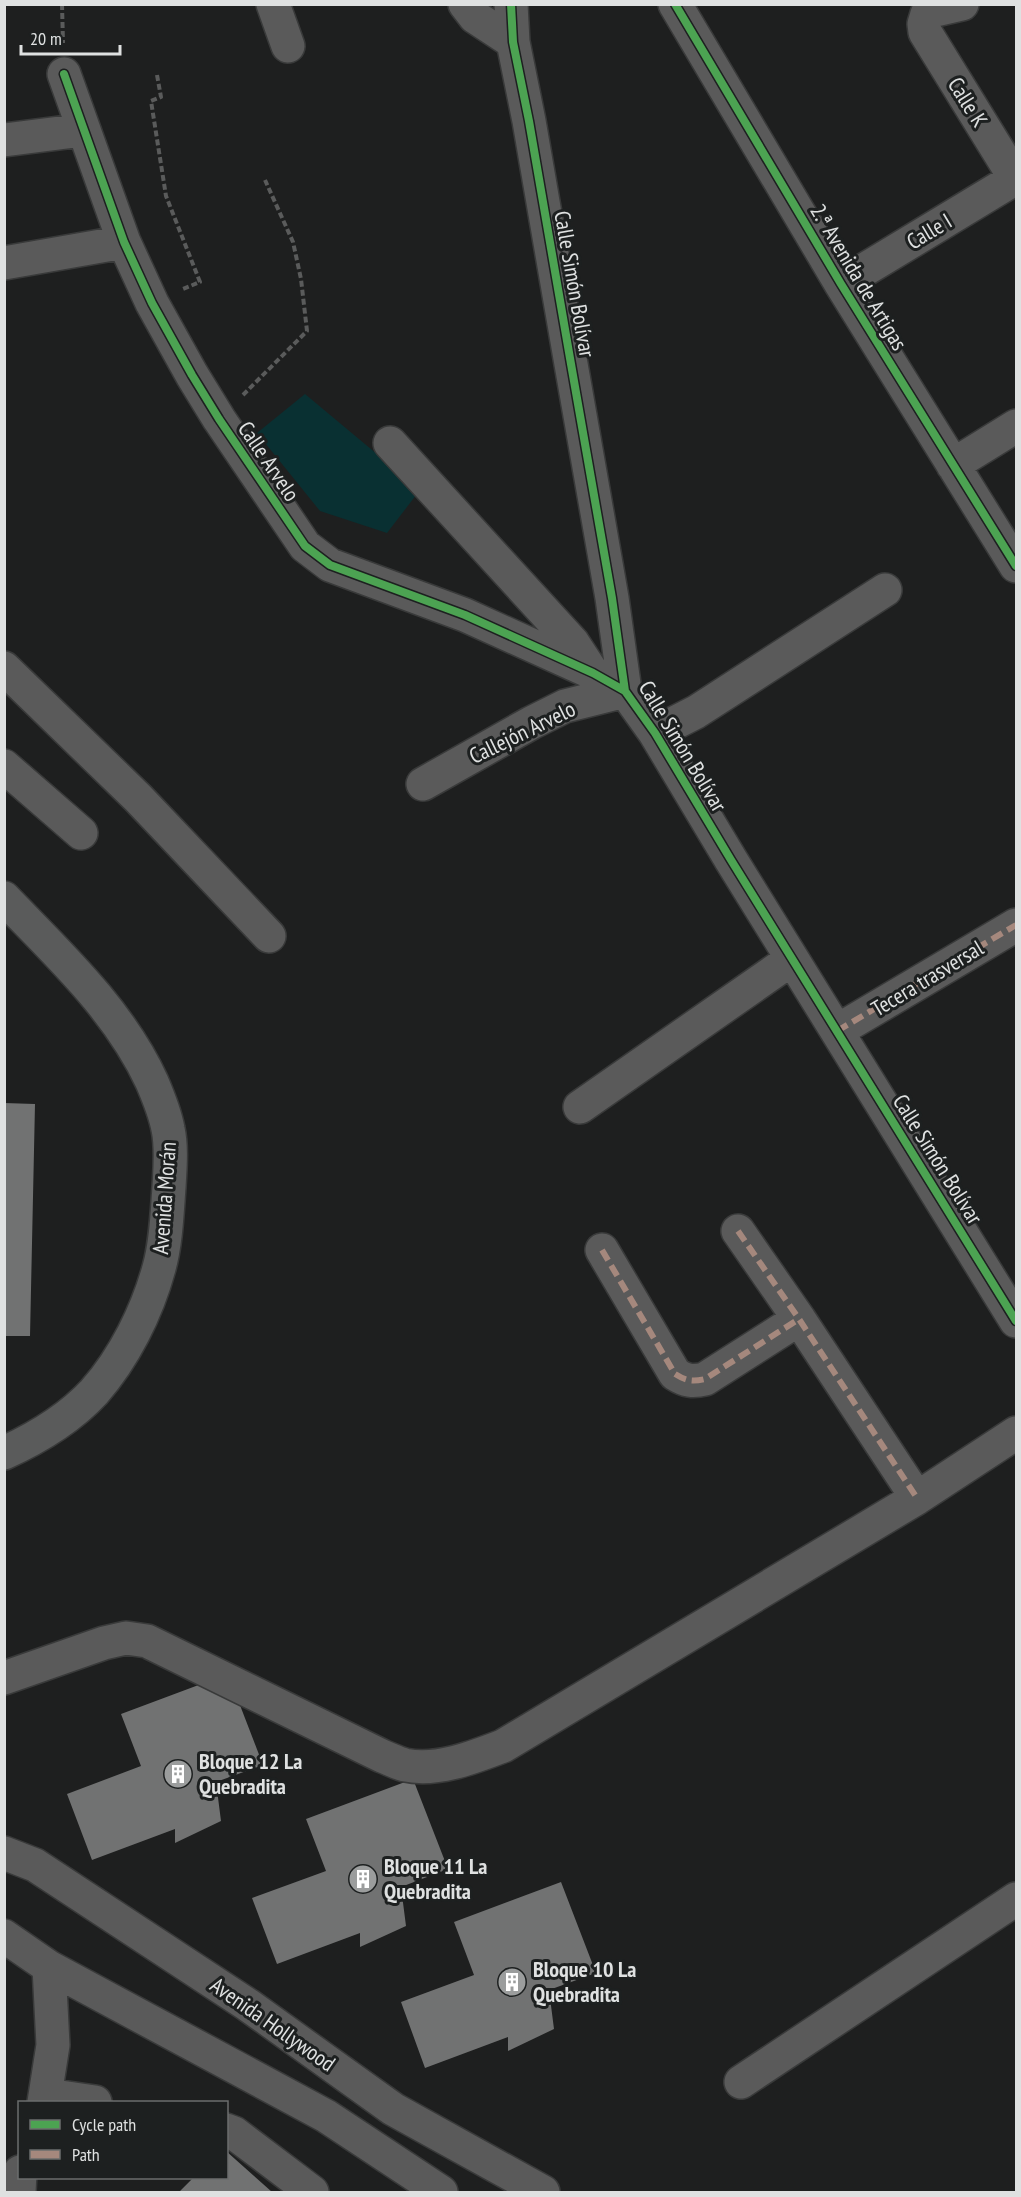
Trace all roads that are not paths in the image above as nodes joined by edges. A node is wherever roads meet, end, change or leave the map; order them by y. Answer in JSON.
{"nodes":[{"id":1,"x":273,"y":4,"type":"edge"},
{"id":2,"x":465,"y":4,"type":"edge"},
{"id":3,"x":511,"y":4,"type":"edge"},
{"id":4,"x":675,"y":4,"type":"edge"},
{"id":5,"x":962,"y":4,"type":"edge"},
{"id":6,"x":513,"y":42,"type":"junction"},
{"id":7,"x":288,"y":46,"type":"dead end"},
{"id":8,"x":63,"y":74,"type":"dead end"},
{"id":9,"x":83,"y":130,"type":"junction"},
{"id":10,"x":4,"y":140,"type":"edge"},
{"id":11,"x":1016,"y":178,"type":"edge"},
{"id":12,"x":124,"y":242,"type":"junction"},
{"id":13,"x":4,"y":263,"type":"edge"},
{"id":14,"x":842,"y":284,"type":"junction"},
{"id":15,"x":1017,"y":426,"type":"edge"},
{"id":16,"x":390,"y":443,"type":"dead end"},
{"id":17,"x":953,"y":465,"type":"junction"},
{"id":18,"x":1017,"y":566,"type":"edge"},
{"id":19,"x":885,"y":590,"type":"dead end"},
{"id":20,"x":4,"y":668,"type":"edge"},
{"id":21,"x":593,"y":673,"type":"junction"},
{"id":22,"x":625,"y":691,"type":"junction"},
{"id":23,"x":655,"y":733,"type":"junction"},
{"id":24,"x":4,"y":766,"type":"edge"},
{"id":25,"x":423,"y":784,"type":"dead end"},
{"id":26,"x":81,"y":833,"type":"dead end"},
{"id":27,"x":4,"y":898,"type":"edge"},
{"id":28,"x":1017,"y":925,"type":"edge"},
{"id":29,"x":269,"y":936,"type":"dead end"},
{"id":30,"x":792,"y":958,"type":"junction"},
{"id":31,"x":837,"y":1031,"type":"junction"},
{"id":32,"x":580,"y":1107,"type":"dead end"},
{"id":33,"x":738,"y":1231,"type":"dead end"},
{"id":34,"x":602,"y":1250,"type":"dead end"},
{"id":35,"x":799,"y":1319,"type":"junction"},
{"id":36,"x":1017,"y":1321,"type":"edge"},
{"id":37,"x":1017,"y":1433,"type":"edge"},
{"id":38,"x":4,"y":1453,"type":"edge"},
{"id":39,"x":917,"y":1498,"type":"junction"},
{"id":40,"x":4,"y":1678,"type":"edge"},
{"id":41,"x":4,"y":1852,"type":"edge"},
{"id":42,"x":1017,"y":1899,"type":"edge"},
{"id":43,"x":4,"y":1936,"type":"edge"},
{"id":44,"x":49,"y":1967,"type":"junction"},
{"id":45,"x":741,"y":2082,"type":"dead end"},
{"id":46,"x":45,"y":2099,"type":"edge"},
{"id":47,"x":70,"y":2101,"type":"edge"},
{"id":48,"x":228,"y":2131,"type":"edge"},
{"id":49,"x":312,"y":2193,"type":"edge"},
{"id":50,"x":441,"y":2193,"type":"edge"},
{"id":51,"x":543,"y":2193,"type":"edge"}],
"edges":[{"from":1,"to":7,"type":"street"},
{"from":2,"to":6,"type":"street"},
{"from":3,"to":6,"type":"street","name":"Calle Simón Bolívar"},
{"from":4,"to":14,"type":"street","name":"2.ª Avenida de Artigas"},
{"from":5,"to":11,"type":"street","name":"Calle K"},
{"from":6,"to":22,"type":"street","name":"Calle Simón Bolívar"},
{"from":8,"to":9,"type":"street","name":"Calle Arvelo"},
{"from":9,"to":10,"type":"street"},
{"from":9,"to":12,"type":"street","name":"Calle Arvelo"},
{"from":11,"to":14,"type":"street","name":"Calle I"},
{"from":12,"to":13,"type":"street"},
{"from":12,"to":21,"type":"street","name":"Calle Arvelo"},
{"from":14,"to":17,"type":"street","name":"2.ª Avenida de Artigas"},
{"from":15,"to":17,"type":"street"},
{"from":16,"to":21,"type":"street"},
{"from":17,"to":18,"type":"street","name":"2.ª Avenida de Artigas"},
{"from":19,"to":23,"type":"street"},
{"from":20,"to":29,"type":"street"},
{"from":21,"to":22,"type":"street","name":"Calle Arvelo"},
{"from":22,"to":23,"type":"street","name":"Calle Simón Bolívar"},
{"from":22,"to":25,"type":"street","name":"Callejón Arvelo"},
{"from":23,"to":30,"type":"street","name":"Calle Simón Bolívar"},
{"from":24,"to":26,"type":"street"},
{"from":27,"to":38,"type":"main road","name":"Avenida Morán"},
{"from":28,"to":31,"type":"street","name":"Tecera trasversal"},
{"from":30,"to":31,"type":"street","name":"Calle Simón Bolívar"},
{"from":30,"to":32,"type":"street"},
{"from":31,"to":36,"type":"street","name":"Calle Simón Bolívar"},
{"from":33,"to":35,"type":"street"},
{"from":34,"to":35,"type":"street"},
{"from":35,"to":39,"type":"street"},
{"from":37,"to":39,"type":"street"},
{"from":39,"to":40,"type":"street"},
{"from":41,"to":51,"type":"street","name":"Avenida Hollywood"},
{"from":42,"to":45,"type":"street"},
{"from":43,"to":44,"type":"street","name":"Avenida Hollywood"},
{"from":44,"to":46,"type":"street"},
{"from":44,"to":50,"type":"street","name":"Avenida Hollywood"},
{"from":46,"to":47,"type":"street"},
{"from":48,"to":49,"type":"street"}]}
